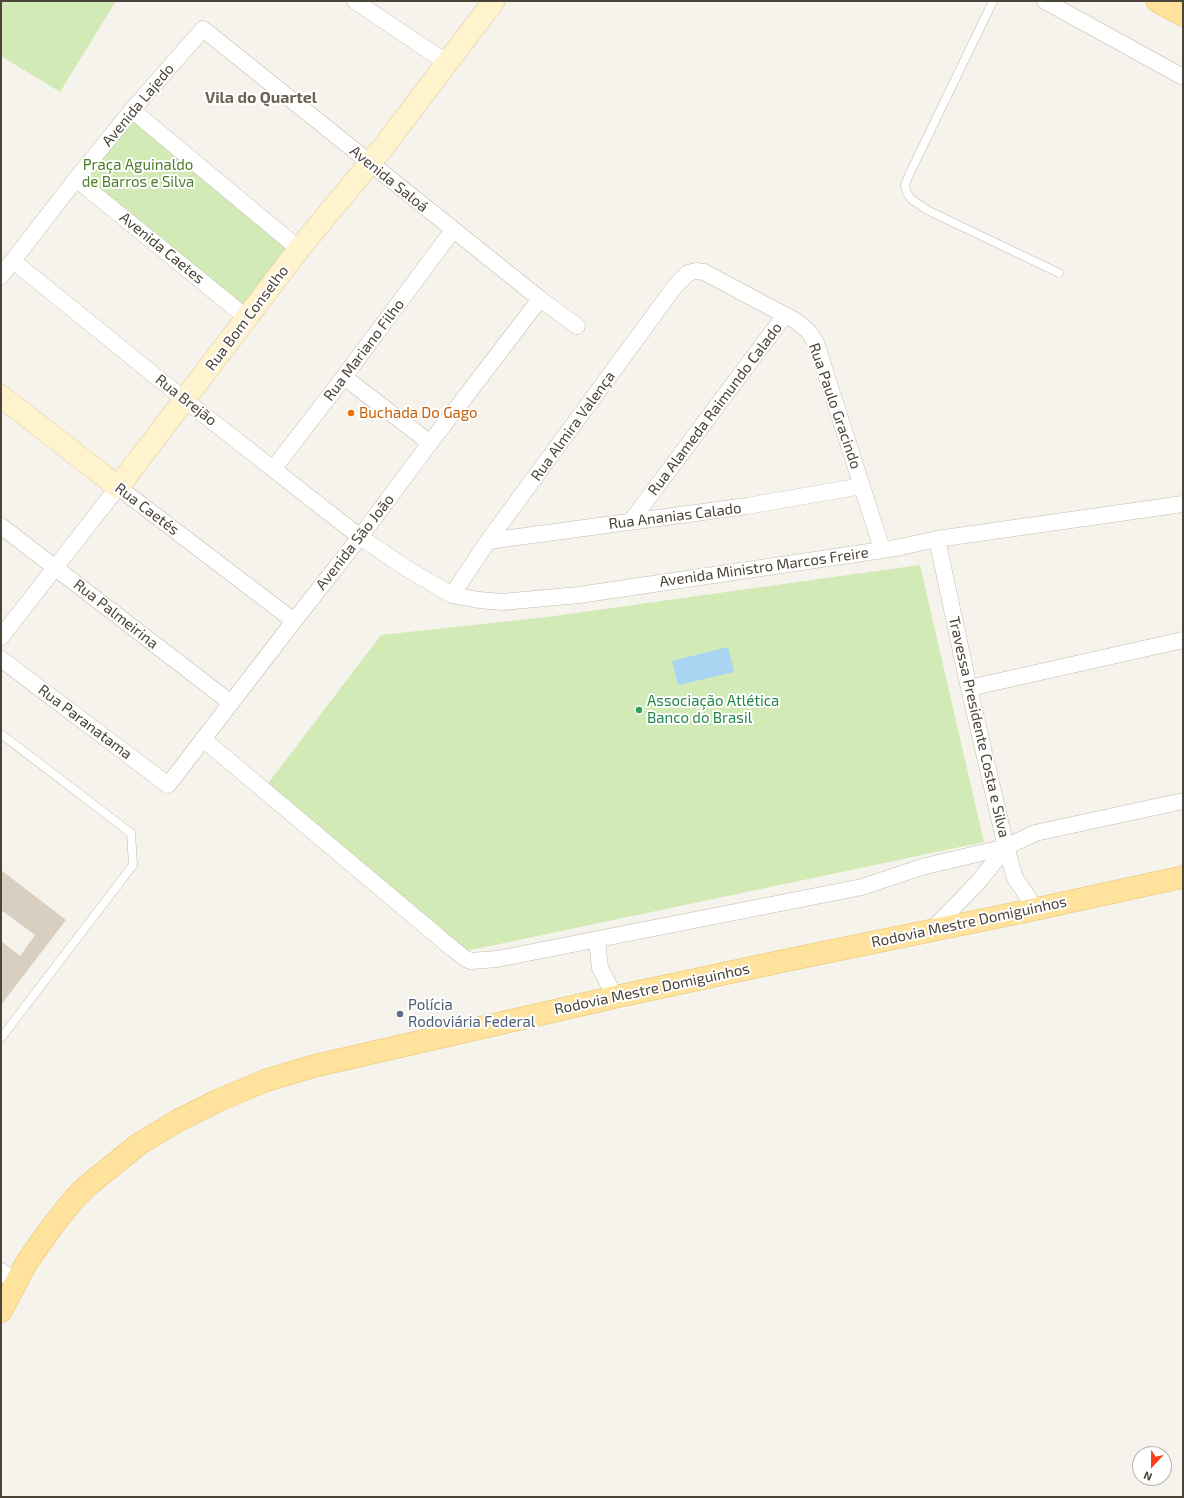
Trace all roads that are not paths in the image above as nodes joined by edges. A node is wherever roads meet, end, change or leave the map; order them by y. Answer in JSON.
{"nodes":[{"id":1,"x":355,"y":1,"type":"edge"},
{"id":2,"x":494,"y":1,"type":"edge"},
{"id":3,"x":993,"y":1,"type":"edge"},
{"id":4,"x":1045,"y":1,"type":"edge"},
{"id":5,"x":1157,"y":1,"type":"edge"},
{"id":6,"x":1183,"y":15,"type":"edge"},
{"id":7,"x":203,"y":29,"type":"joint"},
{"id":8,"x":447,"y":63,"type":"junction"},
{"id":9,"x":1183,"y":77,"type":"edge"},
{"id":10,"x":132,"y":110,"type":"junction"},
{"id":11,"x":370,"y":163,"type":"junction"},
{"id":12,"x":76,"y":179,"type":"junction"},
{"id":13,"x":454,"y":230,"type":"junction"},
{"id":14,"x":299,"y":249,"type":"junction"},
{"id":15,"x":13,"y":261,"type":"junction"},
{"id":16,"x":704,"y":272,"type":"joint"},
{"id":17,"x":1059,"y":272,"type":"dead end"},
{"id":18,"x":1,"y":276,"type":"edge"},
{"id":19,"x":540,"y":299,"type":"junction"},
{"id":20,"x":785,"y":316,"type":"junction"},
{"id":21,"x":247,"y":318,"type":"junction"},
{"id":22,"x":577,"y":326,"type":"dead end"},
{"id":23,"x":344,"y":377,"type":"junction"},
{"id":24,"x":1,"y":396,"type":"edge"},
{"id":25,"x":185,"y":400,"type":"junction"},
{"id":26,"x":430,"y":443,"type":"junction"},
{"id":27,"x":274,"y":468,"type":"junction"},
{"id":28,"x":862,"y":486,"type":"junction"},
{"id":29,"x":118,"y":487,"type":"junction"},
{"id":30,"x":1183,"y":504,"type":"edge"},
{"id":31,"x":631,"y":521,"type":"junction"},
{"id":32,"x":1,"y":526,"type":"edge"},
{"id":33,"x":360,"y":537,"type":"junction"},
{"id":34,"x":937,"y":539,"type":"junction"},
{"id":35,"x":488,"y":541,"type":"junction"},
{"id":36,"x":882,"y":549,"type":"junction"},
{"id":37,"x":56,"y":568,"type":"junction"},
{"id":38,"x":452,"y":595,"type":"junction"},
{"id":39,"x":294,"y":621,"type":"junction"},
{"id":40,"x":1,"y":637,"type":"edge"},
{"id":41,"x":1183,"y":640,"type":"edge"},
{"id":42,"x":1,"y":660,"type":"edge"},
{"id":43,"x":968,"y":688,"type":"junction"},
{"id":44,"x":231,"y":703,"type":"junction"},
{"id":45,"x":1,"y":734,"type":"edge"},
{"id":46,"x":203,"y":740,"type":"junction"},
{"id":47,"x":168,"y":785,"type":"joint"},
{"id":48,"x":1183,"y":801,"type":"edge"},
{"id":49,"x":1006,"y":847,"type":"junction"},
{"id":50,"x":1183,"y":877,"type":"edge"},
{"id":51,"x":1036,"y":909,"type":"junction"},
{"id":52,"x":931,"y":930,"type":"junction"},
{"id":53,"x":597,"y":940,"type":"junction"},
{"id":54,"x":615,"y":997,"type":"junction"},
{"id":55,"x":1,"y":1038,"type":"edge"},
{"id":56,"x":8,"y":1276,"type":"edge"},
{"id":57,"x":1,"y":1311,"type":"edge"}],
"edges":[{"from":1,"to":8,"type":"street"},
{"from":2,"to":8,"type":"street","name":"Rua Bom Conselho"},
{"from":3,"to":17,"type":"lane"},
{"from":4,"to":9,"type":"street"},
{"from":5,"to":6,"type":"main road"},
{"from":7,"to":10,"type":"street","name":"Avenida Lajedo"},
{"from":7,"to":11,"type":"street","name":"Avenida Saloá"},
{"from":8,"to":11,"type":"street","name":"Rua Bom Conselho"},
{"from":10,"to":12,"type":"street","name":"Avenida Lajedo"},
{"from":10,"to":14,"type":"street"},
{"from":11,"to":13,"type":"street","name":"Avenida Saloá"},
{"from":11,"to":14,"type":"street","name":"Rua Bom Conselho"},
{"from":12,"to":15,"type":"street","name":"Avenida Lajedo"},
{"from":12,"to":21,"type":"street","name":"Avenida Caetes"},
{"from":13,"to":19,"type":"street","name":"Avenida Saloá"},
{"from":13,"to":23,"type":"street","name":"Rua Mariano Filho"},
{"from":14,"to":21,"type":"street","name":"Rua Bom Conselho"},
{"from":15,"to":18,"type":"street","name":"Avenida Lajedo"},
{"from":15,"to":25,"type":"street","name":"Rua Brejão"},
{"from":16,"to":20,"type":"street","name":"Rua Paulo Gracindo"},
{"from":16,"to":35,"type":"street","name":"Rua Almira Valença"},
{"from":19,"to":22,"type":"street","name":"Avenida Saloá"},
{"from":19,"to":26,"type":"street","name":"Avenida São João"},
{"from":20,"to":28,"type":"street","name":"Rua Paulo Gracindo"},
{"from":20,"to":31,"type":"street","name":"Rua Alameda Raimundo Calado"},
{"from":21,"to":25,"type":"street","name":"Rua Bom Conselho"},
{"from":23,"to":26,"type":"street"},
{"from":23,"to":27,"type":"street","name":"Rua Mariano Filho"},
{"from":24,"to":29,"type":"street","name":"Rua Caetés"},
{"from":25,"to":27,"type":"street","name":"Rua Brejão"},
{"from":25,"to":29,"type":"street","name":"Rua Bom Conselho"},
{"from":26,"to":33,"type":"street","name":"Avenida São João"},
{"from":27,"to":33,"type":"street","name":"Rua Brejão"},
{"from":28,"to":31,"type":"street","name":"Rua Ananias Calado"},
{"from":28,"to":36,"type":"street","name":"Rua Paulo Gracindo"},
{"from":29,"to":37,"type":"street","name":"Rua Bom Conselho"},
{"from":29,"to":39,"type":"street","name":"Rua Caetés"},
{"from":30,"to":34,"type":"street","name":"Avenida Ministro Marcos Freire"},
{"from":31,"to":35,"type":"street","name":"Rua Ananias Calado"},
{"from":32,"to":37,"type":"street","name":"Rua Palmeirina"},
{"from":33,"to":38,"type":"street","name":"Avenida Ministro Marcos Freire"},
{"from":33,"to":39,"type":"street","name":"Avenida São João"},
{"from":34,"to":36,"type":"street","name":"Avenida Ministro Marcos Freire"},
{"from":34,"to":43,"type":"street","name":"Travessa Presidente Costa e Silva"},
{"from":35,"to":38,"type":"street","name":"Rua Almira Valença"},
{"from":36,"to":38,"type":"street","name":"Avenida Ministro Marcos Freire"},
{"from":37,"to":40,"type":"street","name":"Rua Bom Conselho"},
{"from":37,"to":44,"type":"street","name":"Rua Palmeirina"},
{"from":39,"to":44,"type":"street","name":"Avenida São João"},
{"from":41,"to":43,"type":"street"},
{"from":42,"to":47,"type":"street","name":"Rua Paranatama"},
{"from":43,"to":49,"type":"street","name":"Travessa Presidente Costa e Silva"},
{"from":44,"to":46,"type":"street","name":"Avenida São João"},
{"from":45,"to":55,"type":"lane"},
{"from":46,"to":47,"type":"street","name":"Avenida São João"},
{"from":46,"to":53,"type":"street"},
{"from":48,"to":49,"type":"street"},
{"from":49,"to":51,"type":"street","name":"Travessa Presidente Costa e Silva"},
{"from":49,"to":52,"type":"street"},
{"from":49,"to":53,"type":"street"},
{"from":50,"to":51,"type":"main road","name":"Rodovia Mestre Domiguinhos"},
{"from":51,"to":52,"type":"main road","name":"Rodovia Mestre Domiguinhos"},
{"from":52,"to":54,"type":"main road","name":"Rodovia Mestre Domiguinhos"},
{"from":53,"to":54,"type":"street"},
{"from":54,"to":56,"type":"main road","name":"Rodovia Mestre Domiguinhos"},
{"from":56,"to":57,"type":"main road","name":"Rodovia Mestre Domiguinhos"}]}
